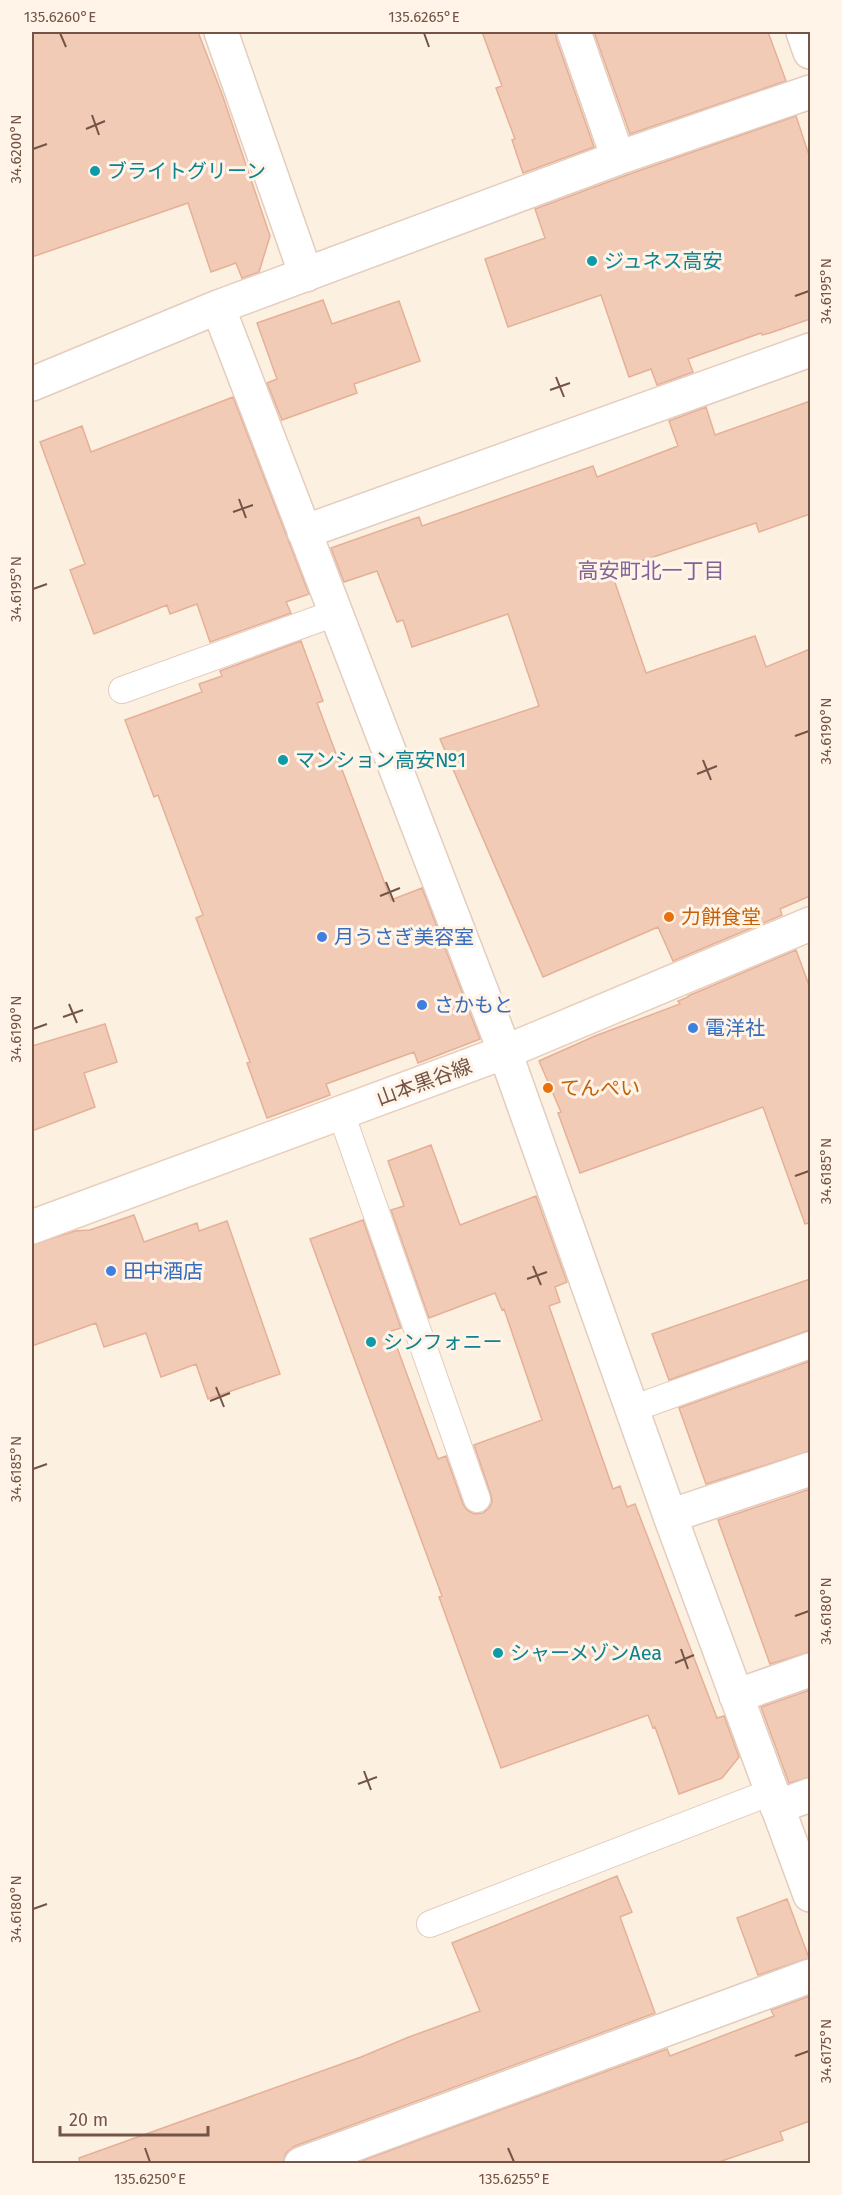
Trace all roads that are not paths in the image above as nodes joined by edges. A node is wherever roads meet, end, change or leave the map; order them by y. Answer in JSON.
{"nodes":[{"id":1,"x":221,"y":32,"type":"edge"},
{"id":2,"x":574,"y":32,"type":"edge"},
{"id":3,"x":803,"y":32,"type":"edge"},
{"id":4,"x":810,"y":52,"type":"edge"},
{"id":5,"x":810,"y":92,"type":"edge"},
{"id":6,"x":618,"y":158,"type":"junction"},
{"id":7,"x":306,"y":275,"type":"junction"},
{"id":8,"x":218,"y":307,"type":"junction"},
{"id":9,"x":810,"y":350,"type":"edge"},
{"id":10,"x":32,"y":384,"type":"edge"},
{"id":11,"x":304,"y":532,"type":"junction"},
{"id":12,"x":335,"y":613,"type":"junction"},
{"id":13,"x":122,"y":690,"type":"dead end"},
{"id":14,"x":810,"y":924,"type":"edge"},
{"id":15,"x":505,"y":1052,"type":"junction"},
{"id":16,"x":341,"y":1113,"type":"junction"},
{"id":17,"x":32,"y":1227,"type":"edge"},
{"id":18,"x":810,"y":1345,"type":"edge"},
{"id":19,"x":632,"y":1409,"type":"junction"},
{"id":20,"x":810,"y":1469,"type":"edge"},
{"id":21,"x":477,"y":1499,"type":"dead end"},
{"id":22,"x":670,"y":1516,"type":"junction"},
{"id":23,"x":810,"y":1670,"type":"edge"},
{"id":24,"x":736,"y":1696,"type":"junction"},
{"id":25,"x":810,"y":1795,"type":"edge"},
{"id":26,"x":774,"y":1800,"type":"junction"},
{"id":27,"x":810,"y":1895,"type":"edge"},
{"id":28,"x":430,"y":1924,"type":"dead end"},
{"id":29,"x":810,"y":1976,"type":"edge"},
{"id":30,"x":301,"y":2163,"type":"edge"}],
"edges":[{"from":1,"to":7,"type":"street"},
{"from":2,"to":6,"type":"street"},
{"from":3,"to":4,"type":"street"},
{"from":5,"to":6,"type":"street"},
{"from":6,"to":7,"type":"street"},
{"from":7,"to":8,"type":"street"},
{"from":8,"to":10,"type":"street"},
{"from":8,"to":11,"type":"street"},
{"from":9,"to":11,"type":"street"},
{"from":11,"to":12,"type":"street"},
{"from":12,"to":13,"type":"lane"},
{"from":12,"to":15,"type":"street"},
{"from":14,"to":15,"type":"street","name":"山本黒谷線"},
{"from":15,"to":16,"type":"street","name":"山本黒谷線"},
{"from":15,"to":19,"type":"street"},
{"from":16,"to":17,"type":"street","name":"山本黒谷線"},
{"from":16,"to":21,"type":"lane"},
{"from":18,"to":19,"type":"lane"},
{"from":19,"to":22,"type":"street"},
{"from":20,"to":22,"type":"street"},
{"from":22,"to":24,"type":"street"},
{"from":23,"to":24,"type":"street"},
{"from":24,"to":26,"type":"street"},
{"from":25,"to":26,"type":"street"},
{"from":26,"to":27,"type":"street"},
{"from":26,"to":28,"type":"lane"},
{"from":29,"to":30,"type":"street"}]}
